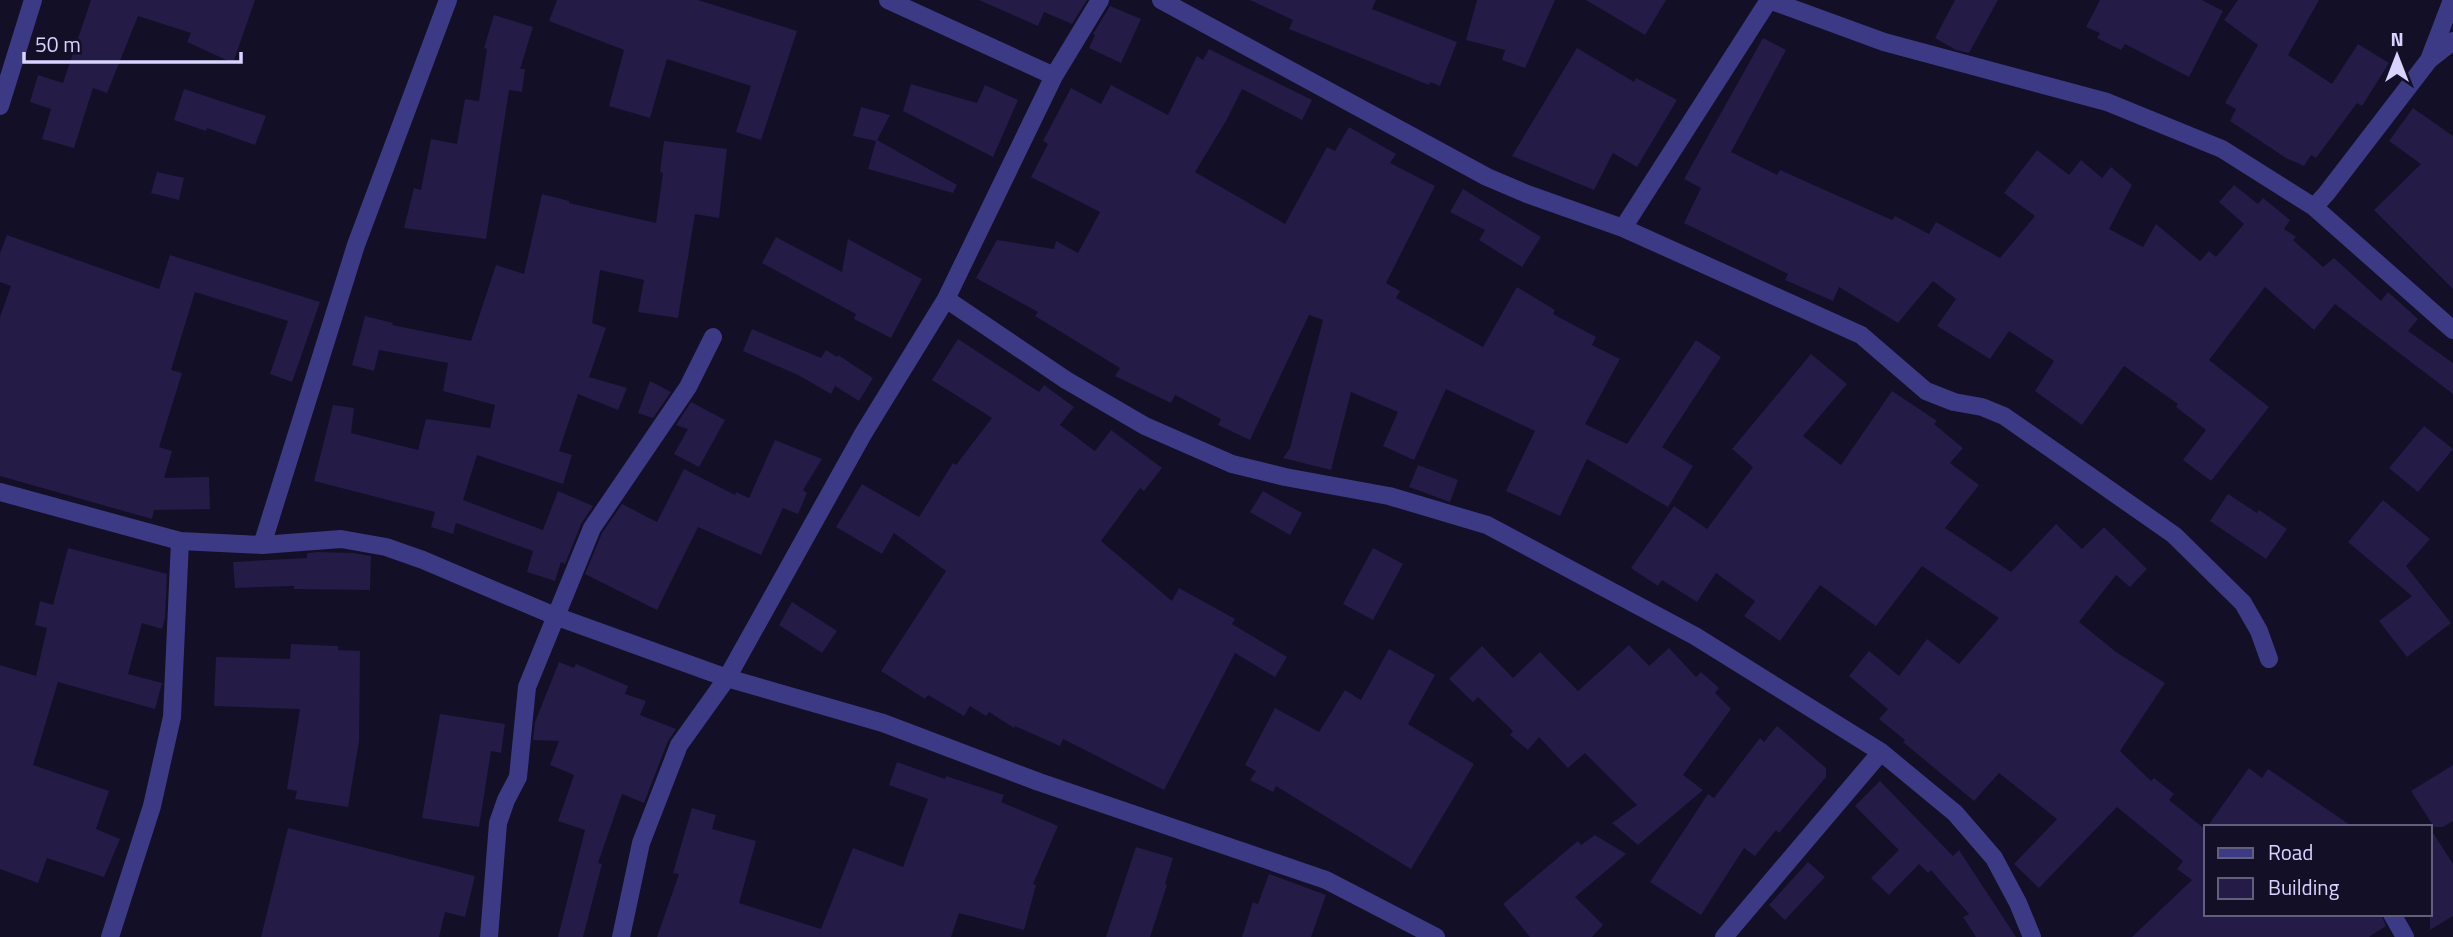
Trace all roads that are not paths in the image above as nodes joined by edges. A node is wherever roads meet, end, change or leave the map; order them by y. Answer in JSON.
{"nodes":[{"id":1,"x":33,"y":0,"type":"edge"},
{"id":2,"x":448,"y":0,"type":"edge"},
{"id":3,"x":888,"y":0,"type":"edge"},
{"id":4,"x":1100,"y":0,"type":"edge"},
{"id":5,"x":1161,"y":0,"type":"edge"},
{"id":6,"x":1769,"y":0,"type":"edge"},
{"id":7,"x":2452,"y":0,"type":"edge"},
{"id":8,"x":2453,"y":41,"type":"edge"},
{"id":9,"x":2429,"y":60,"type":"junction"},
{"id":10,"x":1054,"y":76,"type":"junction"},
{"id":11,"x":0,"y":106,"type":"edge"},
{"id":12,"x":2314,"y":207,"type":"junction"},
{"id":13,"x":1623,"y":228,"type":"junction"},
{"id":14,"x":946,"y":299,"type":"junction"},
{"id":15,"x":2453,"y":330,"type":"edge"},
{"id":16,"x":713,"y":337,"type":"dead end"},
{"id":17,"x":0,"y":492,"type":"edge"},
{"id":18,"x":180,"y":541,"type":"junction"},
{"id":19,"x":262,"y":545,"type":"junction"},
{"id":20,"x":555,"y":616,"type":"junction"},
{"id":21,"x":2269,"y":660,"type":"dead end"},
{"id":22,"x":727,"y":678,"type":"junction"},
{"id":23,"x":1881,"y":752,"type":"junction"},
{"id":24,"x":2393,"y":916,"type":"edge"},
{"id":25,"x":110,"y":937,"type":"edge"},
{"id":26,"x":489,"y":937,"type":"edge"},
{"id":27,"x":621,"y":937,"type":"edge"},
{"id":28,"x":1436,"y":937,"type":"edge"},
{"id":29,"x":1724,"y":937,"type":"edge"},
{"id":30,"x":2032,"y":937,"type":"edge"},
{"id":31,"x":2405,"y":937,"type":"edge"}],
"edges":[{"from":1,"to":11,"type":"street"},
{"from":2,"to":19,"type":"street"},
{"from":3,"to":10,"type":"street"},
{"from":4,"to":10,"type":"street"},
{"from":5,"to":13,"type":"street"},
{"from":6,"to":12,"type":"street"},
{"from":6,"to":13,"type":"street"},
{"from":7,"to":9,"type":"street"},
{"from":8,"to":9,"type":"street"},
{"from":9,"to":12,"type":"street"},
{"from":10,"to":14,"type":"street"},
{"from":12,"to":15,"type":"street"},
{"from":13,"to":21,"type":"street"},
{"from":14,"to":22,"type":"street"},
{"from":14,"to":23,"type":"street"},
{"from":16,"to":20,"type":"street"},
{"from":17,"to":18,"type":"street"},
{"from":18,"to":19,"type":"street"},
{"from":18,"to":25,"type":"street"},
{"from":19,"to":20,"type":"street"},
{"from":20,"to":22,"type":"street"},
{"from":20,"to":26,"type":"street"},
{"from":22,"to":27,"type":"street"},
{"from":22,"to":28,"type":"street"},
{"from":23,"to":29,"type":"street"},
{"from":23,"to":30,"type":"street"},
{"from":24,"to":31,"type":"street"}]}
